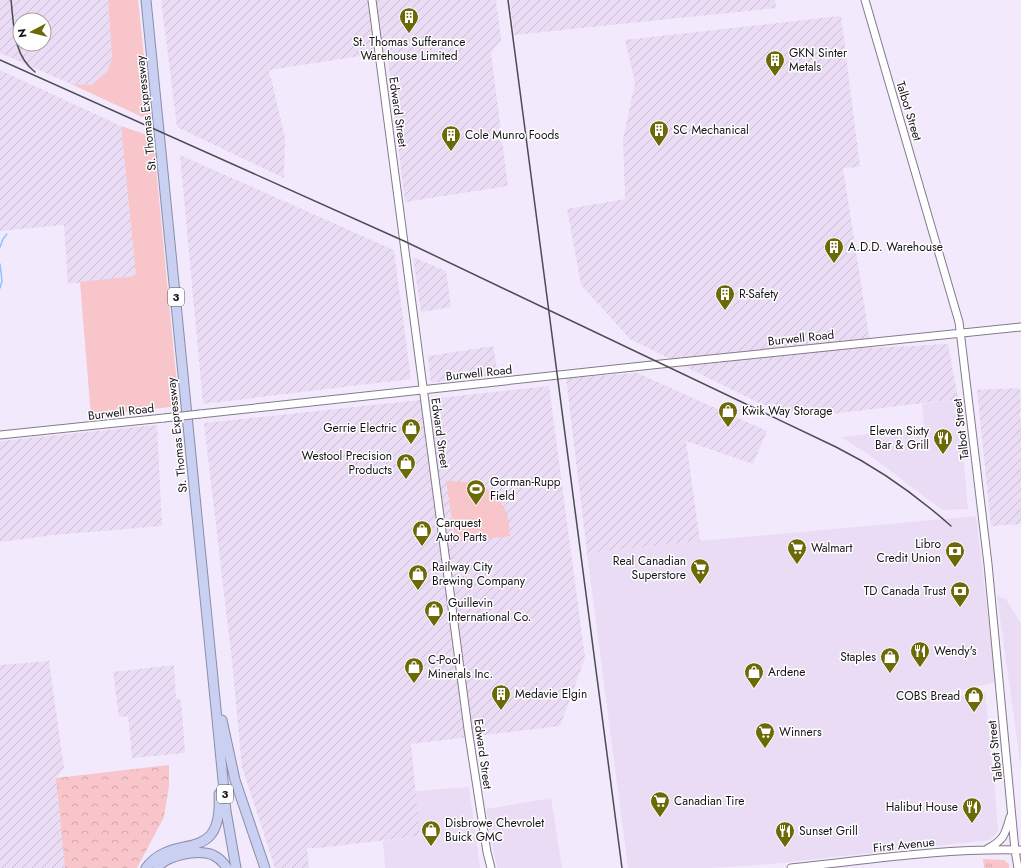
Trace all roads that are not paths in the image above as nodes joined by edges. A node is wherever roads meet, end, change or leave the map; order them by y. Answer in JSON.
{"nodes":[{"id":1,"x":146,"y":0,"type":"edge"},
{"id":2,"x":372,"y":0,"type":"edge"},
{"id":3,"x":865,"y":0,"type":"edge"},
{"id":4,"x":1021,"y":327,"type":"edge"},
{"id":5,"x":961,"y":333,"type":"junction"},
{"id":6,"x":423,"y":390,"type":"junction"},
{"id":7,"x":0,"y":435,"type":"edge"},
{"id":8,"x":204,"y":594,"type":"junction"},
{"id":9,"x":217,"y":719,"type":"junction"},
{"id":10,"x":1012,"y":811,"type":"junction"},
{"id":11,"x":986,"y":849,"type":"junction"},
{"id":12,"x":1018,"y":850,"type":"edge"},
{"id":13,"x":146,"y":868,"type":"edge"},
{"id":14,"x":157,"y":868,"type":"edge"},
{"id":15,"x":228,"y":868,"type":"edge"},
{"id":16,"x":236,"y":868,"type":"edge"},
{"id":17,"x":265,"y":868,"type":"edge"},
{"id":18,"x":491,"y":868,"type":"edge"},
{"id":19,"x":791,"y":868,"type":"edge"},
{"id":20,"x":1018,"y":868,"type":"edge"}],
"edges":[{"from":1,"to":8,"type":"highway","name":"St. Thomas Expressway","number":"3"},
{"from":2,"to":6,"type":"main road","name":"Edward Street"},
{"from":3,"to":5,"type":"main road","name":"Talbot Street"},
{"from":4,"to":5,"type":"main road","name":"Burwell Road"},
{"from":5,"to":6,"type":"main road","name":"Burwell Road"},
{"from":5,"to":10,"type":"main road","name":"Talbot Street"},
{"from":6,"to":7,"type":"main road","name":"Burwell Road","bridge":true},
{"from":6,"to":18,"type":"main road","name":"Edward Street"},
{"from":8,"to":9,"type":"highway","name":"St. Thomas Expressway","number":"3"},
{"from":8,"to":17,"type":"highway"},
{"from":9,"to":13,"type":"highway"},
{"from":9,"to":16,"type":"highway","name":"St. Thomas Expressway","number":"3"},
{"from":10,"to":11,"type":"main road"},
{"from":10,"to":12,"type":"main road","name":"Talbot Street"},
{"from":11,"to":12,"type":"main road","name":"First Avenue"},
{"from":11,"to":19,"type":"main road","name":"First Avenue"},
{"from":12,"to":20,"type":"main road","name":"Talbot Street"},
{"from":14,"to":15,"type":"highway"}]}
